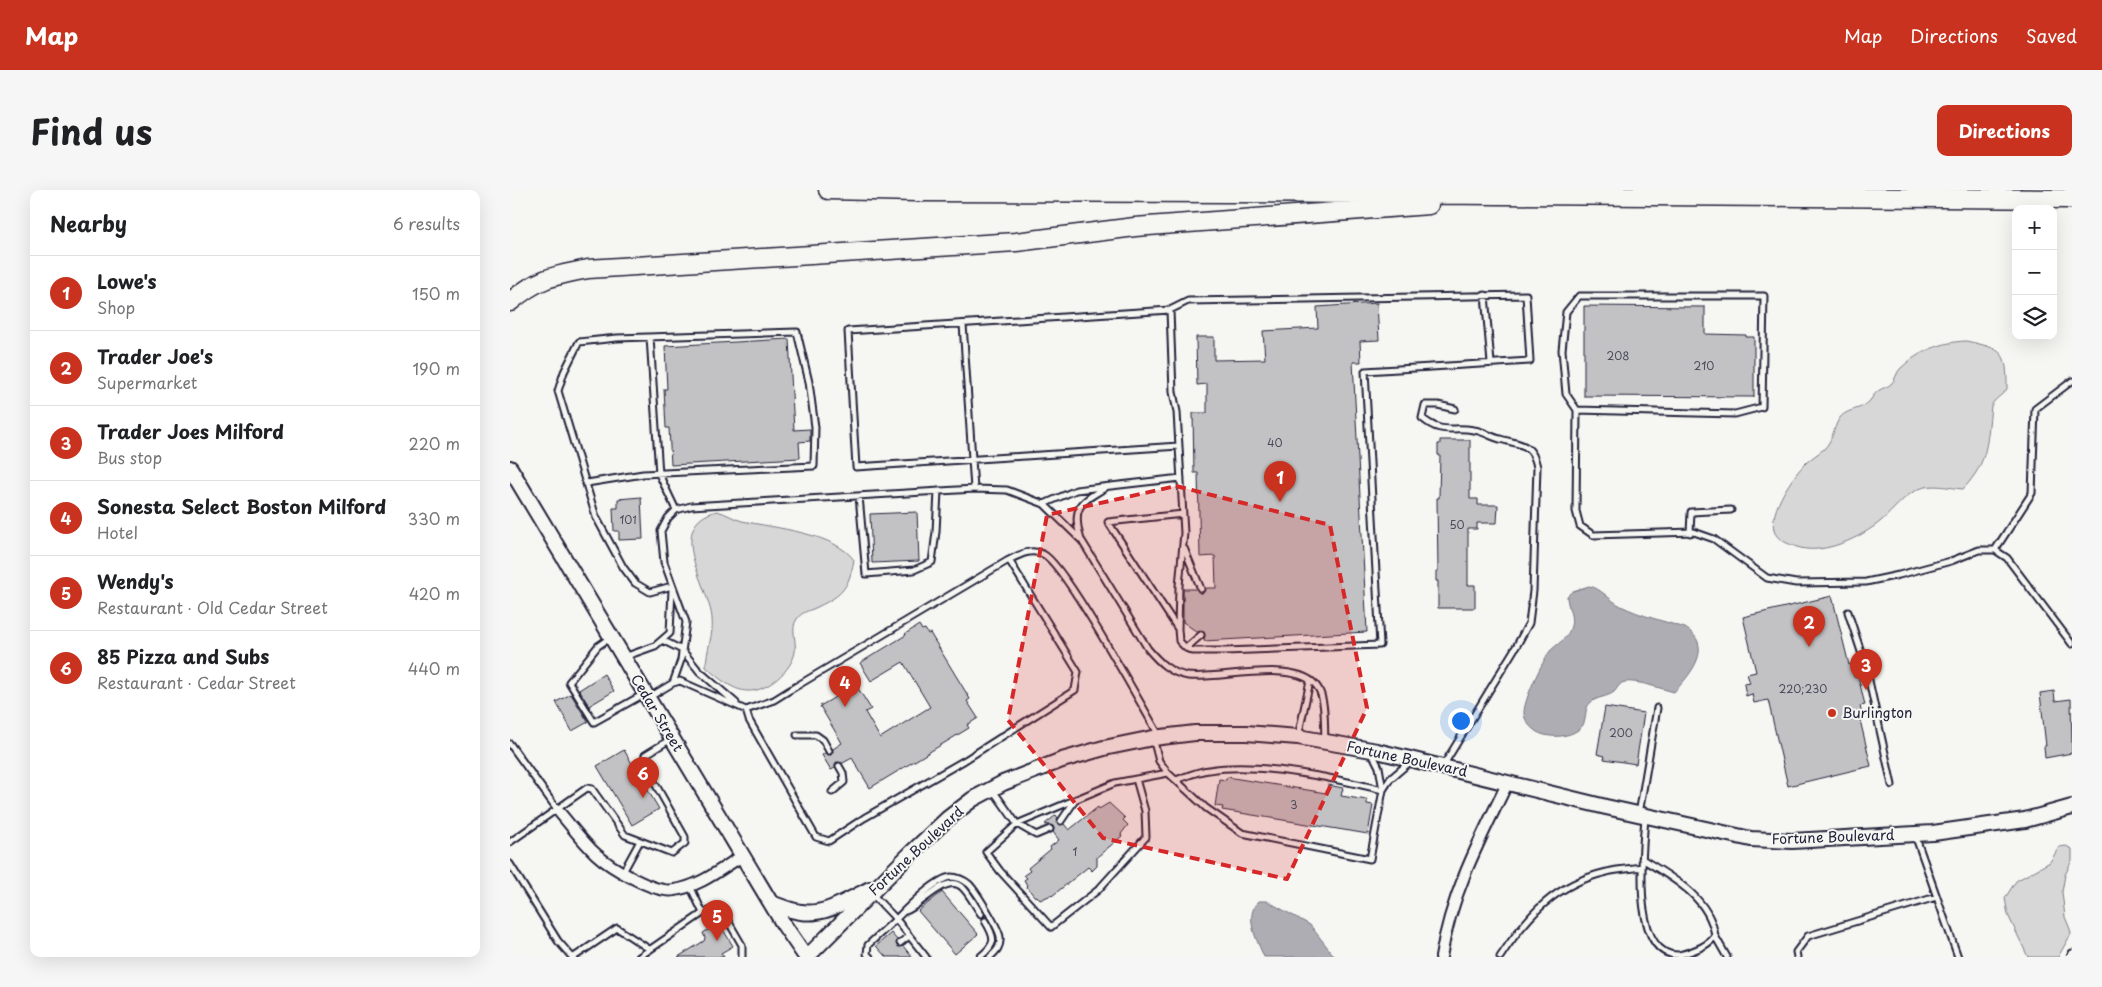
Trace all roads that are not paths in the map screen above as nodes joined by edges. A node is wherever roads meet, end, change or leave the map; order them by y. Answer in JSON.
{"nodes":[{"id":1,"x":828,"y":190,"type":"edge"},
{"id":2,"x":1562,"y":195,"type":"junction"},
{"id":3,"x":2072,"y":199,"type":"edge"},
{"id":4,"x":534,"y":283,"type":"junction"},
{"id":5,"x":510,"y":292,"type":"edge"},
{"id":6,"x":1485,"y":295,"type":"junction"},
{"id":7,"x":510,"y":302,"type":"edge"},
{"id":8,"x":1170,"y":310,"type":"junction"},
{"id":9,"x":963,"y":324,"type":"junction"},
{"id":10,"x":650,"y":337,"type":"junction"},
{"id":11,"x":1491,"y":363,"type":"junction"},
{"id":12,"x":2072,"y":381,"type":"edge"},
{"id":13,"x":1455,"y":409,"type":"dead end"},
{"id":14,"x":1577,"y":410,"type":"junction"},
{"id":15,"x":1180,"y":446,"type":"junction"},
{"id":16,"x":972,"y":460,"type":"junction"},
{"id":17,"x":510,"y":468,"type":"edge"},
{"id":18,"x":659,"y":474,"type":"junction"},
{"id":19,"x":1182,"y":478,"type":"junction"},
{"id":20,"x":587,"y":483,"type":"junction"},
{"id":21,"x":1108,"y":486,"type":"junction"},
{"id":22,"x":974,"y":489,"type":"junction"},
{"id":23,"x":938,"y":491,"type":"junction"},
{"id":24,"x":859,"y":496,"type":"junction"},
{"id":25,"x":1044,"y":504,"type":"junction"},
{"id":26,"x":676,"y":510,"type":"junction"},
{"id":27,"x":1731,"y":510,"type":"dead end"},
{"id":28,"x":1183,"y":514,"type":"junction"},
{"id":29,"x":1690,"y":533,"type":"junction"},
{"id":30,"x":1082,"y":541,"type":"junction"},
{"id":31,"x":1183,"y":546,"type":"junction"},
{"id":32,"x":1995,"y":550,"type":"junction"},
{"id":33,"x":1010,"y":560,"type":"junction"},
{"id":34,"x":672,"y":586,"type":"junction"},
{"id":35,"x":1201,"y":589,"type":"dead end"},
{"id":36,"x":1848,"y":612,"type":"dead end"},
{"id":37,"x":1178,"y":629,"type":"junction"},
{"id":38,"x":1201,"y":635,"type":"dead end"},
{"id":39,"x":611,"y":636,"type":"junction"},
{"id":40,"x":662,"y":640,"type":"junction"},
{"id":41,"x":2072,"y":644,"type":"edge"},
{"id":42,"x":1186,"y":648,"type":"junction"},
{"id":43,"x":682,"y":650,"type":"junction"},
{"id":44,"x":623,"y":657,"type":"junction"},
{"id":45,"x":1310,"y":681,"type":"junction"},
{"id":46,"x":672,"y":683,"type":"junction"},
{"id":47,"x":646,"y":696,"type":"junction"},
{"id":48,"x":738,"y":706,"type":"junction"},
{"id":49,"x":1657,"y":708,"type":"dead end"},
{"id":50,"x":746,"y":710,"type":"junction"},
{"id":51,"x":797,"y":735,"type":"dead end"},
{"id":52,"x":1298,"y":737,"type":"junction"},
{"id":53,"x":1157,"y":738,"type":"junction"},
{"id":54,"x":672,"y":739,"type":"junction"},
{"id":55,"x":1325,"y":742,"type":"junction"},
{"id":56,"x":510,"y":744,"type":"edge"},
{"id":57,"x":1371,"y":750,"type":"junction"},
{"id":58,"x":829,"y":751,"type":"dead end"},
{"id":59,"x":1412,"y":760,"type":"junction"},
{"id":60,"x":838,"y":766,"type":"dead end"},
{"id":61,"x":1443,"y":767,"type":"junction"},
{"id":62,"x":1168,"y":773,"type":"junction"},
{"id":63,"x":1136,"y":779,"type":"junction"},
{"id":64,"x":1176,"y":780,"type":"junction"},
{"id":65,"x":1508,"y":782,"type":"junction"},
{"id":66,"x":1892,"y":785,"type":"dead end"},
{"id":67,"x":992,"y":789,"type":"junction"},
{"id":68,"x":1383,"y":790,"type":"junction"},
{"id":69,"x":832,"y":792,"type":"dead end"},
{"id":70,"x":1077,"y":799,"type":"junction"},
{"id":71,"x":2072,"y":807,"type":"edge"},
{"id":72,"x":558,"y":811,"type":"junction"},
{"id":73,"x":1642,"y":815,"type":"junction"},
{"id":74,"x":1061,"y":821,"type":"dead end"},
{"id":75,"x":1017,"y":824,"type":"junction"},
{"id":76,"x":1050,"y":829,"type":"dead end"},
{"id":77,"x":1914,"y":834,"type":"junction"},
{"id":78,"x":640,"y":840,"type":"junction"},
{"id":79,"x":510,"y":842,"type":"edge"},
{"id":80,"x":742,"y":856,"type":"junction"},
{"id":81,"x":1642,"y":859,"type":"junction"},
{"id":82,"x":510,"y":864,"type":"edge"},
{"id":83,"x":1642,"y":867,"type":"junction"},
{"id":84,"x":623,"y":872,"type":"junction"},
{"id":85,"x":690,"y":886,"type":"junction"},
{"id":86,"x":875,"y":888,"type":"junction"},
{"id":87,"x":1936,"y":897,"type":"junction"},
{"id":88,"x":771,"y":903,"type":"junction"},
{"id":89,"x":902,"y":912,"type":"junction"},
{"id":90,"x":703,"y":913,"type":"junction"},
{"id":91,"x":981,"y":914,"type":"dead end"},
{"id":92,"x":896,"y":919,"type":"junction"},
{"id":93,"x":985,"y":921,"type":"dead end"},
{"id":94,"x":909,"y":936,"type":"junction"},
{"id":95,"x":1715,"y":936,"type":"junction"},
{"id":96,"x":900,"y":943,"type":"dead end"},
{"id":97,"x":649,"y":950,"type":"junction"},
{"id":98,"x":2072,"y":953,"type":"edge"},
{"id":99,"x":924,"y":955,"type":"edge"},
{"id":100,"x":1685,"y":955,"type":"edge"},
{"id":101,"x":573,"y":957,"type":"edge"},
{"id":102,"x":639,"y":957,"type":"edge"},
{"id":103,"x":742,"y":957,"type":"edge"},
{"id":104,"x":807,"y":957,"type":"edge"},
{"id":105,"x":870,"y":957,"type":"edge"},
{"id":106,"x":918,"y":957,"type":"edge"},
{"id":107,"x":980,"y":957,"type":"edge"},
{"id":108,"x":990,"y":957,"type":"edge"},
{"id":109,"x":1441,"y":957,"type":"edge"},
{"id":110,"x":1500,"y":957,"type":"edge"},
{"id":111,"x":1727,"y":957,"type":"edge"},
{"id":112,"x":1797,"y":957,"type":"edge"},
{"id":113,"x":1958,"y":957,"type":"edge"},
{"id":114,"x":2070,"y":957,"type":"edge"}],
"edges":[{"from":1,"to":2,"type":"highway"},
{"from":2,"to":3,"type":"highway"},
{"from":2,"to":4,"type":"highway"},
{"from":4,"to":5,"type":"highway"},
{"from":4,"to":7,"type":"highway"},
{"from":6,"to":8,"type":"lane"},
{"from":6,"to":11,"type":"lane"},
{"from":6,"to":11,"type":"lane"},
{"from":8,"to":9,"type":"lane"},
{"from":8,"to":15,"type":"lane"},
{"from":9,"to":16,"type":"lane"},
{"from":9,"to":16,"type":"lane"},
{"from":10,"to":18,"type":"lane"},
{"from":10,"to":18,"type":"lane"},
{"from":10,"to":20,"type":"lane"},
{"from":11,"to":42,"type":"lane"},
{"from":12,"to":32,"type":"lane"},
{"from":13,"to":61,"type":"lane"},
{"from":14,"to":14,"type":"lane"},
{"from":14,"to":29,"type":"lane"},
{"from":15,"to":16,"type":"lane"},
{"from":15,"to":19,"type":"lane"},
{"from":16,"to":22,"type":"lane"},
{"from":17,"to":39,"type":"main road","name":"Cedar Street"},
{"from":18,"to":20,"type":"lane"},
{"from":18,"to":26,"type":"lane"},
{"from":19,"to":21,"type":"lane"},
{"from":19,"to":28,"type":"lane"},
{"from":20,"to":34,"type":"lane"},
{"from":21,"to":25,"type":"lane"},
{"from":21,"to":30,"type":"lane"},
{"from":22,"to":23,"type":"lane"},
{"from":22,"to":25,"type":"lane"},
{"from":23,"to":24,"type":"lane"},
{"from":23,"to":24,"type":"lane"},
{"from":24,"to":26,"type":"lane"},
{"from":25,"to":30,"type":"lane"},
{"from":26,"to":34,"type":"lane"},
{"from":27,"to":29,"type":"lane"},
{"from":28,"to":31,"type":"lane"},
{"from":28,"to":37,"type":"lane"},
{"from":29,"to":32,"type":"lane"},
{"from":30,"to":45,"type":"lane"},
{"from":31,"to":35,"type":"lane"},
{"from":31,"to":37,"type":"lane"},
{"from":32,"to":41,"type":"lane"},
{"from":33,"to":50,"type":"lane"},
{"from":33,"to":50,"type":"lane"},
{"from":33,"to":53,"type":"lane"},
{"from":34,"to":40,"type":"lane"},
{"from":34,"to":43,"type":"lane"},
{"from":36,"to":66,"type":"lane"},
{"from":37,"to":42,"type":"lane"},
{"from":38,"to":42,"type":"lane"},
{"from":39,"to":44,"type":"main road","name":"Cedar Street"},
{"from":39,"to":47,"type":"lane"},
{"from":40,"to":43,"type":"lane"},
{"from":40,"to":44,"type":"lane"},
{"from":43,"to":46,"type":"lane"},
{"from":43,"to":48,"type":"lane"},
{"from":44,"to":47,"type":"main road","name":"Cedar Street"},
{"from":45,"to":52,"type":"lane"},
{"from":45,"to":55,"type":"lane"},
{"from":46,"to":47,"type":"lane"},
{"from":46,"to":48,"type":"lane"},
{"from":47,"to":54,"type":"main road","name":"Cedar Street"},
{"from":48,"to":50,"type":"lane"},
{"from":49,"to":73,"type":"lane"},
{"from":51,"to":58,"type":"lane"},
{"from":52,"to":53,"type":"main road","name":"Fortune Boulevard"},
{"from":52,"to":55,"type":"main road","name":"Fortune Boulevard"},
{"from":53,"to":62,"type":"lane"},
{"from":53,"to":67,"type":"main road","name":"Fortune Boulevard"},
{"from":54,"to":78,"type":"lane"},
{"from":54,"to":80,"type":"main road","name":"Cedar Street"},
{"from":55,"to":57,"type":"main road","name":"Fortune Boulevard"},
{"from":56,"to":72,"type":"lane"},
{"from":57,"to":59,"type":"main road","name":"Fortune Boulevard"},
{"from":57,"to":68,"type":"lane"},
{"from":59,"to":61,"type":"main road","name":"Fortune Boulevard"},
{"from":59,"to":68,"type":"lane"},
{"from":60,"to":69,"type":"lane"},
{"from":61,"to":65,"type":"main road","name":"Fortune Boulevard"},
{"from":62,"to":63,"type":"lane"},
{"from":62,"to":64,"type":"lane"},
{"from":63,"to":70,"type":"lane"},
{"from":63,"to":75,"type":"lane"},
{"from":64,"to":68,"type":"lane"},
{"from":64,"to":68,"type":"lane"},
{"from":65,"to":73,"type":"main road","name":"Fortune Boulevard"},
{"from":65,"to":109,"type":"street"},
{"from":67,"to":75,"type":"lane"},
{"from":67,"to":86,"type":"main road","name":"Fortune Boulevard"},
{"from":70,"to":74,"type":"lane"},
{"from":70,"to":75,"type":"lane"},
{"from":71,"to":77,"type":"main road","name":"Fortune Boulevard"},
{"from":72,"to":78,"type":"lane"},
{"from":72,"to":79,"type":"lane"},
{"from":72,"to":84,"type":"street"},
{"from":73,"to":77,"type":"main road","name":"Fortune Boulevard"},
{"from":73,"to":81,"type":"lane"},
{"from":75,"to":76,"type":"lane"},
{"from":77,"to":87,"type":"lane"},
{"from":78,"to":84,"type":"lane"},
{"from":80,"to":85,"type":"street"},
{"from":80,"to":88,"type":"main road","name":"Cedar Street"},
{"from":81,"to":83,"type":"lane"},
{"from":81,"to":95,"type":"lane"},
{"from":82,"to":101,"type":"lane"},
{"from":83,"to":100,"type":"lane"},
{"from":83,"to":110,"type":"lane"},
{"from":84,"to":85,"type":"street"},
{"from":85,"to":90,"type":"lane"},
{"from":86,"to":88,"type":"main road"},
{"from":86,"to":92,"type":"lane"},
{"from":86,"to":104,"type":"main road","name":"Fortune Boulevard"},
{"from":87,"to":112,"type":"lane"},
{"from":87,"to":113,"type":"lane"},
{"from":88,"to":104,"type":"main road","name":"Cedar Street"},
{"from":89,"to":91,"type":"lane"},
{"from":89,"to":92,"type":"lane"},
{"from":89,"to":108,"type":"lane"},
{"from":90,"to":97,"type":"lane"},
{"from":90,"to":103,"type":"lane"},
{"from":92,"to":94,"type":"lane"},
{"from":92,"to":105,"type":"lane"},
{"from":93,"to":107,"type":"lane"},
{"from":94,"to":96,"type":"lane"},
{"from":94,"to":99,"type":"lane"},
{"from":95,"to":100,"type":"lane"},
{"from":95,"to":111,"type":"lane"},
{"from":97,"to":101,"type":"lane"},
{"from":97,"to":102,"type":"lane"},
{"from":98,"to":114,"type":"lane"},
{"from":99,"to":106,"type":"lane"}]}
